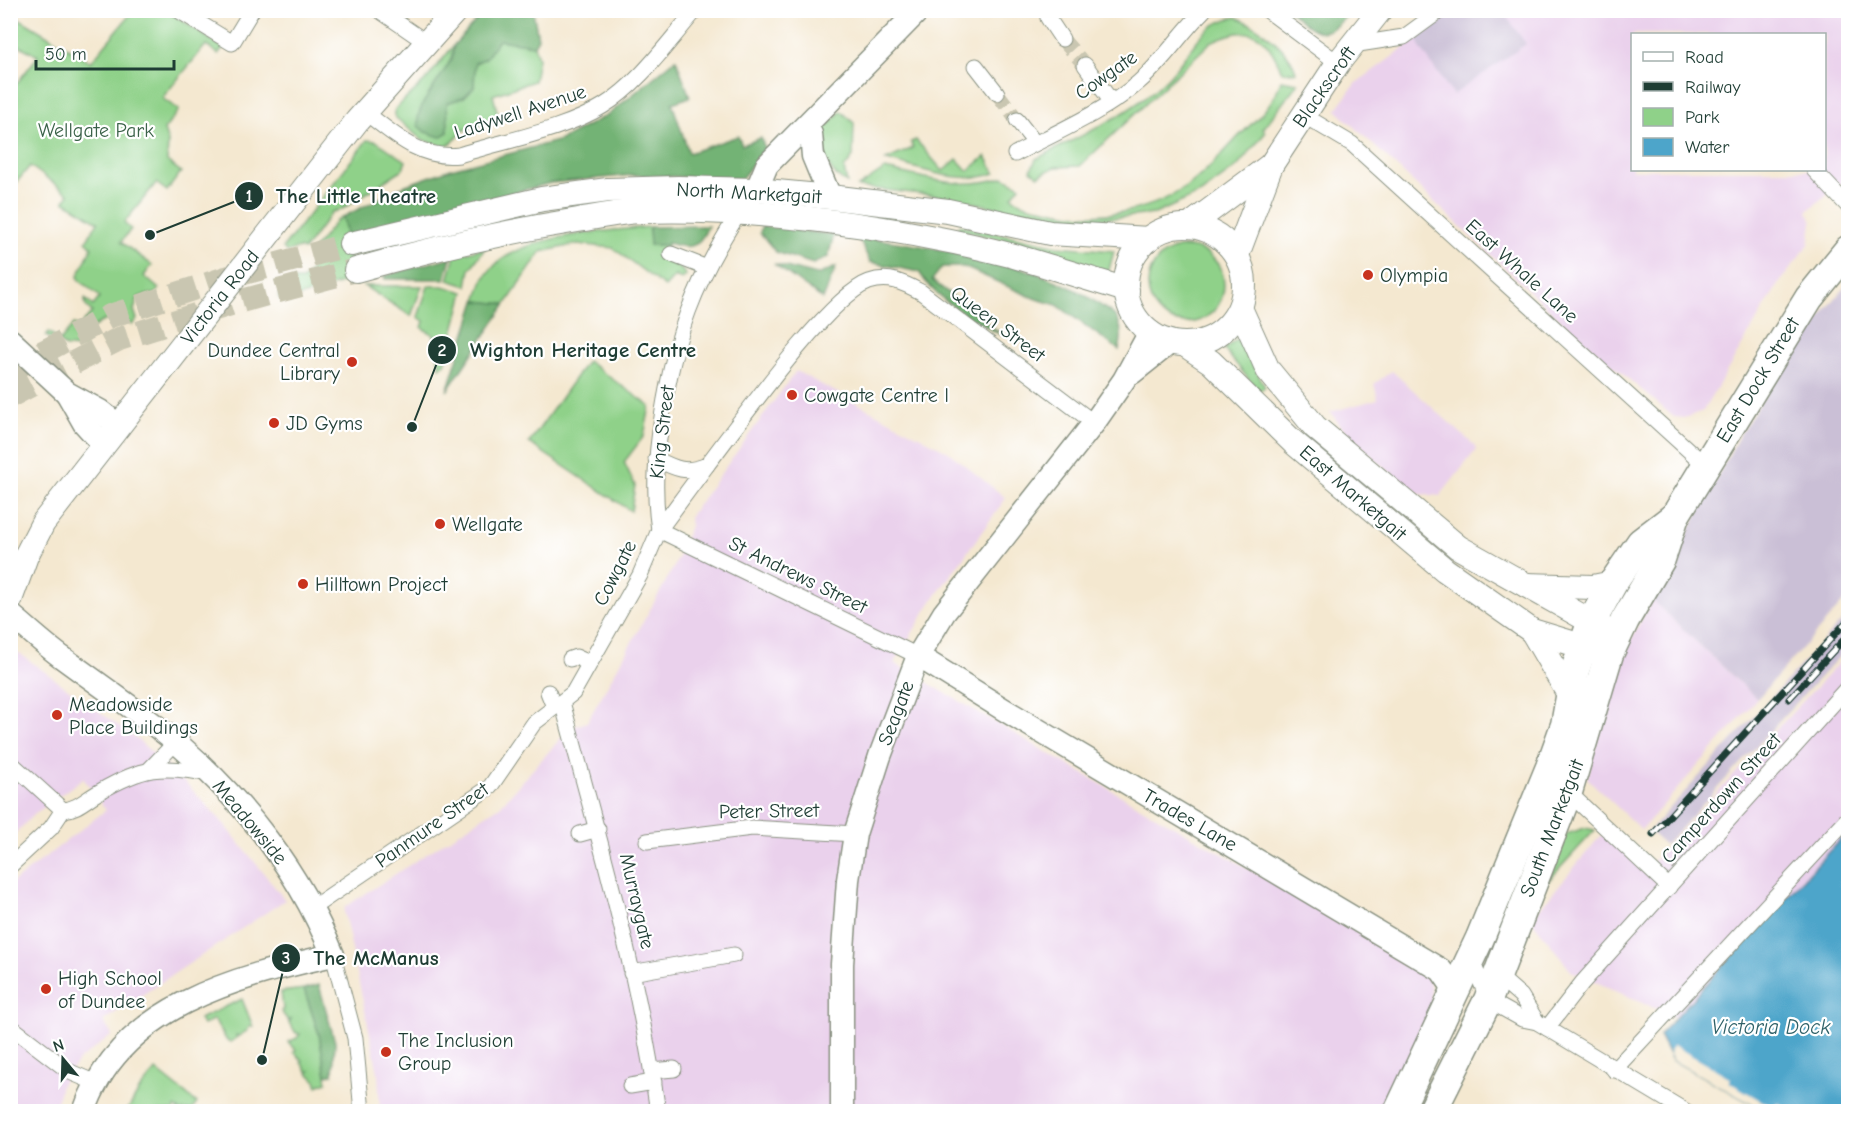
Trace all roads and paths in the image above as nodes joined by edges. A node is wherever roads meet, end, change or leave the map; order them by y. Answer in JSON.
{"nodes":[{"id":1,"x":178,"y":10,"type":"edge"},
{"id":2,"x":252,"y":10,"type":"edge"},
{"id":3,"x":379,"y":10,"type":"edge"},
{"id":4,"x":456,"y":10,"type":"edge"},
{"id":5,"x":696,"y":10,"type":"edge"},
{"id":6,"x":919,"y":10,"type":"edge"},
{"id":7,"x":1047,"y":10,"type":"edge"},
{"id":8,"x":1204,"y":10,"type":"edge"},
{"id":9,"x":1268,"y":10,"type":"edge"},
{"id":10,"x":1380,"y":10,"type":"edge"},
{"id":11,"x":1442,"y":10,"type":"edge"},
{"id":12,"x":1062,"y":39,"type":"tunnel mouth"},
{"id":13,"x":427,"y":43,"type":"junction"},
{"id":14,"x":1345,"y":54,"type":"junction"},
{"id":15,"x":1085,"y":64,"type":"tunnel mouth"},
{"id":16,"x":976,"y":66,"type":"dead end"},
{"id":17,"x":997,"y":93,"type":"tunnel mouth"},
{"id":18,"x":1111,"y":101,"type":"junction"},
{"id":19,"x":830,"y":102,"type":"junction"},
{"id":20,"x":365,"y":112,"type":"junction"},
{"id":21,"x":1303,"y":115,"type":"junction"},
{"id":22,"x":1017,"y":120,"type":"tunnel mouth"},
{"id":23,"x":811,"y":134,"type":"junction"},
{"id":24,"x":1035,"y":143,"type":"junction"},
{"id":25,"x":1015,"y":154,"type":"dead end"},
{"id":26,"x":1271,"y":165,"type":"junction"},
{"id":27,"x":1815,"y":171,"type":"edge"},
{"id":28,"x":757,"y":187,"type":"junction"},
{"id":29,"x":830,"y":197,"type":"junction"},
{"id":30,"x":1848,"y":206,"type":"edge"},
{"id":31,"x":739,"y":213,"type":"junction"},
{"id":32,"x":1189,"y":226,"type":"junction"},
{"id":33,"x":1149,"y":238,"type":"junction"},
{"id":34,"x":351,"y":244,"type":"tunnel mouth"},
{"id":35,"x":1848,"y":250,"type":"edge"},
{"id":36,"x":670,"y":254,"type":"dead end"},
{"id":37,"x":1237,"y":255,"type":"junction"},
{"id":38,"x":707,"y":268,"type":"junction"},
{"id":39,"x":357,"y":270,"type":"tunnel mouth"},
{"id":40,"x":869,"y":282,"type":"joint"},
{"id":41,"x":1127,"y":290,"type":"junction"},
{"id":42,"x":1240,"y":308,"type":"junction"},
{"id":43,"x":1150,"y":332,"type":"junction"},
{"id":44,"x":10,"y":340,"type":"edge"},
{"id":45,"x":1178,"y":343,"type":"junction"},
{"id":46,"x":1124,"y":380,"type":"junction"},
{"id":47,"x":67,"y":393,"type":"junction"},
{"id":48,"x":1094,"y":423,"type":"junction"},
{"id":49,"x":119,"y":426,"type":"junction"},
{"id":50,"x":104,"y":445,"type":"junction"},
{"id":51,"x":656,"y":459,"type":"junction"},
{"id":52,"x":707,"y":465,"type":"junction"},
{"id":53,"x":1706,"y":465,"type":"junction"},
{"id":54,"x":1675,"y":516,"type":"junction"},
{"id":55,"x":659,"y":530,"type":"junction"},
{"id":56,"x":1613,"y":583,"type":"junction"},
{"id":57,"x":1521,"y":585,"type":"junction"},
{"id":58,"x":10,"y":600,"type":"edge"},
{"id":59,"x":10,"y":614,"type":"edge"},
{"id":60,"x":1532,"y":631,"type":"junction"},
{"id":61,"x":1586,"y":634,"type":"junction"},
{"id":62,"x":1613,"y":645,"type":"junction"},
{"id":63,"x":918,"y":656,"type":"junction"},
{"id":64,"x":570,"y":659,"type":"dead end"},
{"id":65,"x":590,"y":663,"type":"junction"},
{"id":66,"x":1848,"y":687,"type":"edge"},
{"id":67,"x":1570,"y":696,"type":"junction"},
{"id":68,"x":555,"y":700,"type":"junction"},
{"id":69,"x":176,"y":742,"type":"junction"},
{"id":70,"x":10,"y":762,"type":"edge"},
{"id":71,"x":150,"y":769,"type":"junction"},
{"id":72,"x":210,"y":774,"type":"junction"},
{"id":73,"x":1568,"y":792,"type":"junction"},
{"id":74,"x":63,"y":810,"type":"junction"},
{"id":75,"x":1848,"y":818,"type":"edge"},
{"id":76,"x":598,"y":829,"type":"junction"},
{"id":77,"x":580,"y":834,"type":"dead end"},
{"id":78,"x":855,"y":834,"type":"junction"},
{"id":79,"x":647,"y":841,"type":"dead end"},
{"id":80,"x":10,"y":866,"type":"edge"},
{"id":81,"x":1669,"y":887,"type":"junction"},
{"id":82,"x":312,"y":908,"type":"junction"},
{"id":83,"x":333,"y":955,"type":"junction"},
{"id":84,"x":734,"y":955,"type":"dead end"},
{"id":85,"x":631,"y":973,"type":"junction"},
{"id":86,"x":1473,"y":985,"type":"junction"},
{"id":87,"x":1542,"y":1025,"type":"junction"},
{"id":88,"x":10,"y":1026,"type":"edge"},
{"id":89,"x":674,"y":1069,"type":"dead end"},
{"id":90,"x":1614,"y":1070,"type":"junction"},
{"id":91,"x":653,"y":1077,"type":"junction"},
{"id":92,"x":96,"y":1083,"type":"junction"},
{"id":93,"x":630,"y":1086,"type":"dead end"},
{"id":94,"x":84,"y":1112,"type":"edge"},
{"id":95,"x":363,"y":1112,"type":"edge"},
{"id":96,"x":658,"y":1112,"type":"edge"},
{"id":97,"x":842,"y":1112,"type":"edge"},
{"id":98,"x":1398,"y":1112,"type":"edge"},
{"id":99,"x":1432,"y":1112,"type":"edge"},
{"id":100,"x":1687,"y":1112,"type":"edge"}],
"edges":[{"from":1,"to":2,"type":"street"},
{"from":3,"to":13,"type":"street"},
{"from":4,"to":13,"type":"main road","name":"Victoria Road"},
{"from":5,"to":20,"type":"street","name":"Ladywell Avenue"},
{"from":6,"to":19,"type":"street","name":"King Street"},
{"from":7,"to":12,"type":"street"},
{"from":8,"to":18,"type":"street","name":"Cowgate"},
{"from":9,"to":14,"type":"street"},
{"from":10,"to":14,"type":"main road","name":"Blackscroft"},
{"from":11,"to":14,"type":"street"},
{"from":13,"to":20,"type":"main road","name":"Victoria Road"},
{"from":14,"to":21,"type":"main road","name":"Blackscroft"},
{"from":15,"to":18,"type":"street"},
{"from":16,"to":17,"type":"street"},
{"from":18,"to":24,"type":"street","name":"Cowgate"},
{"from":19,"to":23,"type":"street","name":"King Street"},
{"from":19,"to":28,"type":"street","name":"King Street"},
{"from":20,"to":49,"type":"main road","name":"Victoria Road"},
{"from":21,"to":26,"type":"main road","name":"Blackscroft"},
{"from":21,"to":53,"type":"street","name":"East Whale Lane"},
{"from":22,"to":24,"type":"street"},
{"from":23,"to":28,"type":"street","name":"King Street"},
{"from":23,"to":29,"type":"street"},
{"from":24,"to":25,"type":"street","name":"Cowgate"},
{"from":26,"to":32,"type":"main road","name":"Blackscroft"},
{"from":26,"to":37,"type":"main road","name":"Blackscroft"},
{"from":27,"to":30,"type":"street"},
{"from":28,"to":29,"type":"main road","name":"North Marketgait"},
{"from":28,"to":31,"type":"street","name":"King Street"},
{"from":28,"to":34,"type":"main road","name":"North Marketgait"},
{"from":29,"to":33,"type":"main road","name":"North Marketgait"},
{"from":31,"to":38,"type":"street","name":"King Street"},
{"from":31,"to":39,"type":"main road","name":"North Marketgait"},
{"from":31,"to":41,"type":"main road","name":"North Marketgait"},
{"from":32,"to":33,"type":"main road"},
{"from":32,"to":37,"type":"main road"},
{"from":33,"to":41,"type":"main road"},
{"from":35,"to":53,"type":"highway","name":"East Dock Street"},
{"from":36,"to":38,"type":"street"},
{"from":37,"to":42,"type":"main road"},
{"from":38,"to":51,"type":"street","name":"King Street"},
{"from":40,"to":48,"type":"street","name":"Queen Street"},
{"from":40,"to":52,"type":"street","name":"Cowgate"},
{"from":41,"to":43,"type":"main road"},
{"from":42,"to":45,"type":"main road"},
{"from":42,"to":57,"type":"main road","name":"East Marketgait"},
{"from":43,"to":45,"type":"main road"},
{"from":43,"to":46,"type":"street","name":"Seagate"},
{"from":44,"to":47,"type":"street"},
{"from":45,"to":46,"type":"street","name":"Seagate"},
{"from":45,"to":60,"type":"main road","name":"East Marketgait"},
{"from":46,"to":48,"type":"street","name":"Seagate"},
{"from":47,"to":49,"type":"street"},
{"from":47,"to":50,"type":"street"},
{"from":48,"to":63,"type":"street","name":"Seagate"},
{"from":49,"to":50,"type":"main road","name":"Victoria Road"},
{"from":50,"to":58,"type":"main road","name":"Victoria Road"},
{"from":51,"to":52,"type":"street"},
{"from":51,"to":55,"type":"street","name":"King Street"},
{"from":52,"to":55,"type":"street","name":"Cowgate"},
{"from":53,"to":54,"type":"highway","name":"East Dock Street"},
{"from":54,"to":56,"type":"highway","name":"East Dock Street"},
{"from":54,"to":62,"type":"highway","name":"East Dock Street"},
{"from":55,"to":63,"type":"street","name":"St Andrews Street"},
{"from":55,"to":65,"type":"street","name":"Cowgate"},
{"from":56,"to":57,"type":"main road","name":"East Marketgait"},
{"from":56,"to":61,"type":"highway","name":"East Dock Street"},
{"from":57,"to":61,"type":"main road","name":"East Marketgait"},
{"from":59,"to":69,"type":"street","name":"Meadowside"},
{"from":60,"to":61,"type":"main road","name":"East Marketgait"},
{"from":60,"to":67,"type":"main road","name":"East Marketgait"},
{"from":61,"to":62,"type":"main road","name":"East Marketgait"},
{"from":61,"to":67,"type":"highway","name":"East Dock Street"},
{"from":62,"to":73,"type":"highway","name":"South Marketgait"},
{"from":63,"to":78,"type":"street","name":"Seagate"},
{"from":63,"to":86,"type":"street","name":"Trades Lane"},
{"from":64,"to":65,"type":"street"},
{"from":65,"to":68,"type":"street","name":"Cowgate"},
{"from":66,"to":81,"type":"street","name":"Camperdown Street"},
{"from":67,"to":86,"type":"highway","name":"South Marketgait"},
{"from":68,"to":76,"type":"street","name":"Murraygate"},
{"from":68,"to":82,"type":"street","name":"Panmure Street"},
{"from":69,"to":71,"type":"street"},
{"from":69,"to":72,"type":"street","name":"Meadowside"},
{"from":70,"to":74,"type":"street"},
{"from":71,"to":72,"type":"street"},
{"from":71,"to":74,"type":"street"},
{"from":72,"to":82,"type":"street","name":"Meadowside"},
{"from":73,"to":81,"type":"street","name":"Camperdown Street"},
{"from":73,"to":86,"type":"highway","name":"South Marketgait"},
{"from":74,"to":80,"type":"street"},
{"from":75,"to":90,"type":"street"},
{"from":76,"to":77,"type":"street"},
{"from":76,"to":85,"type":"street","name":"Murraygate"},
{"from":78,"to":79,"type":"street","name":"Peter Street"},
{"from":78,"to":97,"type":"street","name":"Seagate"},
{"from":81,"to":87,"type":"street"},
{"from":82,"to":83,"type":"street","name":"Meadowside"},
{"from":83,"to":92,"type":"street"},
{"from":83,"to":95,"type":"street","name":"Meadowside"},
{"from":84,"to":85,"type":"street"},
{"from":85,"to":91,"type":"street","name":"Murraygate"},
{"from":86,"to":87,"type":"street"},
{"from":86,"to":87,"type":"street"},
{"from":86,"to":98,"type":"highway"},
{"from":86,"to":99,"type":"highway"},
{"from":87,"to":90,"type":"street"},
{"from":88,"to":92,"type":"street"},
{"from":89,"to":91,"type":"street"},
{"from":90,"to":100,"type":"street"},
{"from":91,"to":93,"type":"street"},
{"from":91,"to":96,"type":"street","name":"Murraygate"},
{"from":92,"to":94,"type":"street"}]}
